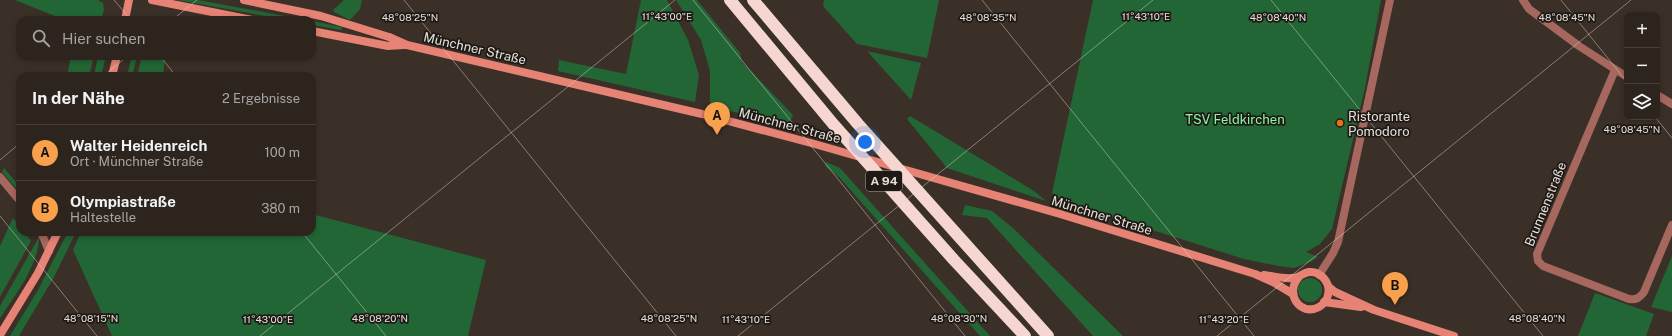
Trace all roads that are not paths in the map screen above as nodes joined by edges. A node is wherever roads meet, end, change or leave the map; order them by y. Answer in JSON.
{"nodes":[{"id":1,"x":129,"y":0,"type":"edge"},
{"id":2,"x":152,"y":0,"type":"edge"},
{"id":3,"x":244,"y":0,"type":"edge"},
{"id":4,"x":730,"y":0,"type":"edge"},
{"id":5,"x":753,"y":0,"type":"edge"},
{"id":6,"x":1390,"y":0,"type":"edge"},
{"id":7,"x":1523,"y":0,"type":"edge"},
{"id":8,"x":126,"y":16,"type":"edge"},
{"id":9,"x":232,"y":16,"type":"edge"},
{"id":10,"x":316,"y":32,"type":"edge"},
{"id":11,"x":407,"y":45,"type":"junction"},
{"id":12,"x":116,"y":60,"type":"edge"},
{"id":13,"x":1615,"y":70,"type":"junction"},
{"id":14,"x":113,"y":72,"type":"edge"},
{"id":15,"x":1624,"y":75,"type":"edge"},
{"id":16,"x":1660,"y":97,"type":"edge"},
{"id":17,"x":1672,"y":104,"type":"edge"},
{"id":18,"x":0,"y":177,"type":"edge"},
{"id":19,"x":16,"y":196,"type":"edge"},
{"id":20,"x":1672,"y":225,"type":"edge"},
{"id":21,"x":43,"y":236,"type":"edge"},
{"id":22,"x":56,"y":236,"type":"edge"},
{"id":23,"x":49,"y":251,"type":"junction"},
{"id":24,"x":1255,"y":274,"type":"junction"},
{"id":25,"x":1319,"y":274,"type":"junction"},
{"id":26,"x":1299,"y":277,"type":"junction"},
{"id":27,"x":1329,"y":287,"type":"junction"},
{"id":28,"x":1293,"y":294,"type":"junction"},
{"id":29,"x":1324,"y":302,"type":"junction"},
{"id":30,"x":1374,"y":310,"type":"junction"},
{"id":31,"x":0,"y":335,"type":"edge"},
{"id":32,"x":1025,"y":336,"type":"edge"},
{"id":33,"x":1048,"y":336,"type":"edge"},
{"id":34,"x":1454,"y":336,"type":"edge"}],
"edges":[{"from":1,"to":8,"type":"street"},
{"from":2,"to":9,"type":"street"},
{"from":3,"to":11,"type":"street","name":"Münchner Straße"},
{"from":4,"to":32,"type":"highway","number":"A 94"},
{"from":5,"to":33,"type":"highway","number":"A 94"},
{"from":6,"to":25,"type":"street"},
{"from":7,"to":13,"type":"street"},
{"from":10,"to":11,"type":"street","name":"Münchner Straße"},
{"from":11,"to":24,"type":"street","name":"Münchner Straße"},
{"from":12,"to":14,"type":"street"},
{"from":13,"to":15,"type":"street"},
{"from":13,"to":20,"type":"street","name":"Brunnenstraße"},
{"from":16,"to":17,"type":"street"},
{"from":18,"to":19,"type":"street"},
{"from":21,"to":23,"type":"street"},
{"from":22,"to":23,"type":"street"},
{"from":23,"to":31,"type":"street"},
{"from":24,"to":26,"type":"street","name":"Münchner Straße"},
{"from":24,"to":28,"type":"street","name":"Münchner Straße"},
{"from":25,"to":26,"type":"street","name":"Münchner Straße"},
{"from":25,"to":27,"type":"street","name":"Münchner Straße"},
{"from":26,"to":28,"type":"street"},
{"from":27,"to":29,"type":"street"},
{"from":27,"to":30,"type":"street","name":"Münchner Straße"},
{"from":28,"to":29,"type":"street","name":"Münchner Straße"},
{"from":29,"to":30,"type":"street","name":"Münchner Straße"},
{"from":30,"to":34,"type":"street","name":"Münchner Straße"}]}
